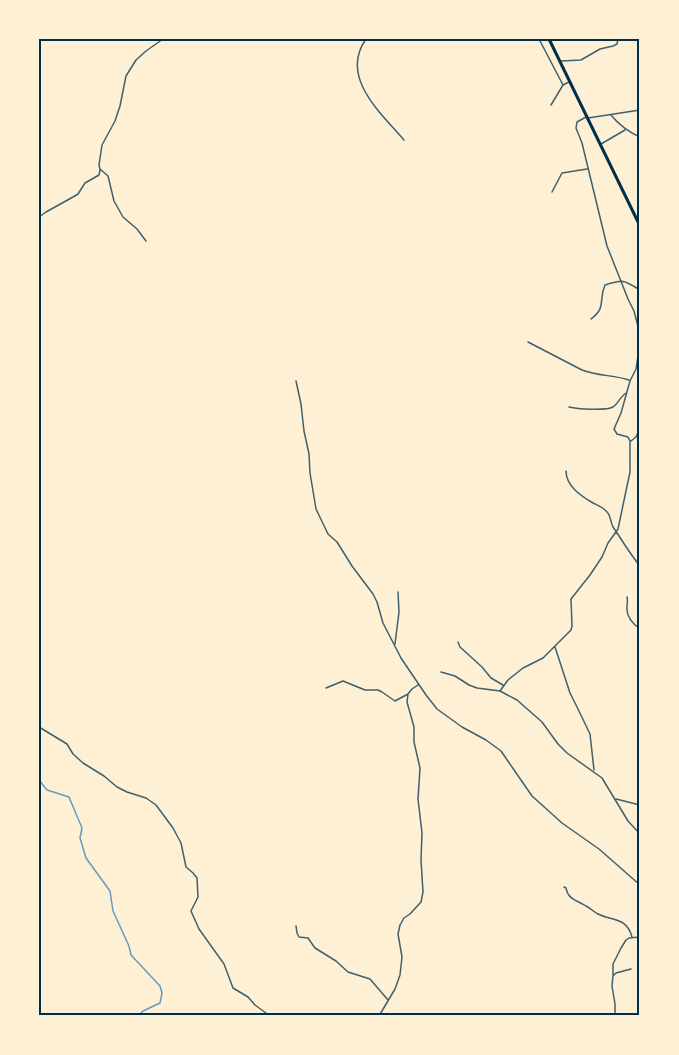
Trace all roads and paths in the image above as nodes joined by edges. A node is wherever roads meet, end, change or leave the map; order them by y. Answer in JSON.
{"nodes":[{"id":1,"x":164,"y":39,"type":"edge"},
{"id":2,"x":366,"y":39,"type":"edge"},
{"id":3,"x":539,"y":39,"type":"edge"},
{"id":4,"x":549,"y":39,"type":"edge"},
{"id":5,"x":618,"y":39,"type":"edge"},
{"id":6,"x":560,"y":61,"type":"junction"},
{"id":7,"x":570,"y":82,"type":"junction"},
{"id":8,"x":563,"y":85,"type":"junction"},
{"id":9,"x":551,"y":105,"type":"dead end"},
{"id":10,"x":640,"y":110,"type":"edge"},
{"id":11,"x":610,"y":115,"type":"junction"},
{"id":12,"x":587,"y":117,"type":"junction"},
{"id":13,"x":627,"y":129,"type":"junction"},
{"id":14,"x":640,"y":136,"type":"edge"},
{"id":15,"x":404,"y":140,"type":"dead end"},
{"id":16,"x":600,"y":144,"type":"junction"},
{"id":17,"x":100,"y":169,"type":"junction"},
{"id":18,"x":588,"y":169,"type":"junction"},
{"id":19,"x":552,"y":192,"type":"dead end"},
{"id":20,"x":39,"y":217,"type":"edge"},
{"id":21,"x":640,"y":226,"type":"edge"},
{"id":22,"x":146,"y":241,"type":"dead end"},
{"id":23,"x":621,"y":281,"type":"junction"},
{"id":24,"x":640,"y":290,"type":"edge"},
{"id":25,"x":591,"y":319,"type":"dead end"},
{"id":26,"x":640,"y":334,"type":"edge"},
{"id":27,"x":528,"y":342,"type":"dead end"},
{"id":28,"x":640,"y":342,"type":"edge"},
{"id":29,"x":296,"y":381,"type":"dead end"},
{"id":30,"x":630,"y":381,"type":"junction"},
{"id":31,"x":627,"y":393,"type":"junction"},
{"id":32,"x":569,"y":406,"type":"dead end"},
{"id":33,"x":640,"y":428,"type":"edge"},
{"id":34,"x":630,"y":441,"type":"junction"},
{"id":35,"x":566,"y":471,"type":"dead end"},
{"id":36,"x":617,"y":532,"type":"junction"},
{"id":37,"x":640,"y":566,"type":"edge"},
{"id":38,"x":398,"y":592,"type":"dead end"},
{"id":39,"x":627,"y":597,"type":"dead end"},
{"id":40,"x":640,"y":629,"type":"edge"},
{"id":41,"x":458,"y":642,"type":"dead end"},
{"id":42,"x":395,"y":644,"type":"junction"},
{"id":43,"x":554,"y":646,"type":"junction"},
{"id":44,"x":441,"y":672,"type":"dead end"},
{"id":45,"x":419,"y":685,"type":"junction"},
{"id":46,"x":503,"y":686,"type":"junction"},
{"id":47,"x":326,"y":688,"type":"dead end"},
{"id":48,"x":500,"y":691,"type":"junction"},
{"id":49,"x":408,"y":694,"type":"junction"},
{"id":50,"x":39,"y":728,"type":"edge"},
{"id":51,"x":594,"y":772,"type":"junction"},
{"id":52,"x":615,"y":799,"type":"junction"},
{"id":53,"x":640,"y":805,"type":"edge"},
{"id":54,"x":640,"y":834,"type":"edge"},
{"id":55,"x":640,"y":885,"type":"edge"},
{"id":56,"x":564,"y":887,"type":"dead end"},
{"id":57,"x":296,"y":926,"type":"dead end"},
{"id":58,"x":632,"y":938,"type":"junction"},
{"id":59,"x":640,"y":938,"type":"edge"},
{"id":60,"x":631,"y":969,"type":"dead end"},
{"id":61,"x":614,"y":976,"type":"junction"},
{"id":62,"x":388,"y":1001,"type":"junction"},
{"id":63,"x":270,"y":1016,"type":"edge"},
{"id":64,"x":379,"y":1016,"type":"edge"},
{"id":65,"x":615,"y":1016,"type":"edge"}],
"edges":[{"from":1,"to":17,"type":"street"},
{"from":2,"to":15,"type":"street"},
{"from":3,"to":8,"type":"street"},
{"from":4,"to":6,"type":"highway"},
{"from":5,"to":6,"type":"street"},
{"from":6,"to":7,"type":"highway"},
{"from":7,"to":8,"type":"street"},
{"from":7,"to":12,"type":"highway"},
{"from":8,"to":9,"type":"street"},
{"from":10,"to":11,"type":"street"},
{"from":11,"to":12,"type":"street"},
{"from":11,"to":13,"type":"street"},
{"from":12,"to":16,"type":"highway"},
{"from":12,"to":18,"type":"street"},
{"from":13,"to":14,"type":"street"},
{"from":13,"to":16,"type":"street"},
{"from":16,"to":21,"type":"highway"},
{"from":17,"to":20,"type":"street"},
{"from":17,"to":22,"type":"street"},
{"from":18,"to":19,"type":"street"},
{"from":18,"to":23,"type":"street"},
{"from":23,"to":24,"type":"street"},
{"from":23,"to":25,"type":"street"},
{"from":23,"to":26,"type":"street"},
{"from":27,"to":30,"type":"street"},
{"from":28,"to":30,"type":"street"},
{"from":29,"to":42,"type":"street"},
{"from":30,"to":31,"type":"street"},
{"from":31,"to":32,"type":"street"},
{"from":31,"to":34,"type":"street"},
{"from":33,"to":34,"type":"street"},
{"from":34,"to":36,"type":"street"},
{"from":35,"to":36,"type":"street"},
{"from":36,"to":37,"type":"street"},
{"from":36,"to":43,"type":"street"},
{"from":38,"to":42,"type":"street"},
{"from":39,"to":40,"type":"street"},
{"from":41,"to":46,"type":"street"},
{"from":42,"to":45,"type":"street"},
{"from":43,"to":46,"type":"street"},
{"from":43,"to":51,"type":"street"},
{"from":44,"to":48,"type":"street"},
{"from":45,"to":49,"type":"street"},
{"from":45,"to":55,"type":"street"},
{"from":46,"to":48,"type":"street"},
{"from":47,"to":49,"type":"street"},
{"from":48,"to":51,"type":"street"},
{"from":49,"to":62,"type":"street"},
{"from":50,"to":63,"type":"street"},
{"from":51,"to":52,"type":"street"},
{"from":52,"to":53,"type":"street"},
{"from":52,"to":54,"type":"street"},
{"from":56,"to":58,"type":"street"},
{"from":57,"to":62,"type":"street"},
{"from":58,"to":59,"type":"street"},
{"from":58,"to":61,"type":"street"},
{"from":60,"to":61,"type":"street"},
{"from":61,"to":65,"type":"street"},
{"from":62,"to":64,"type":"street"}]}
